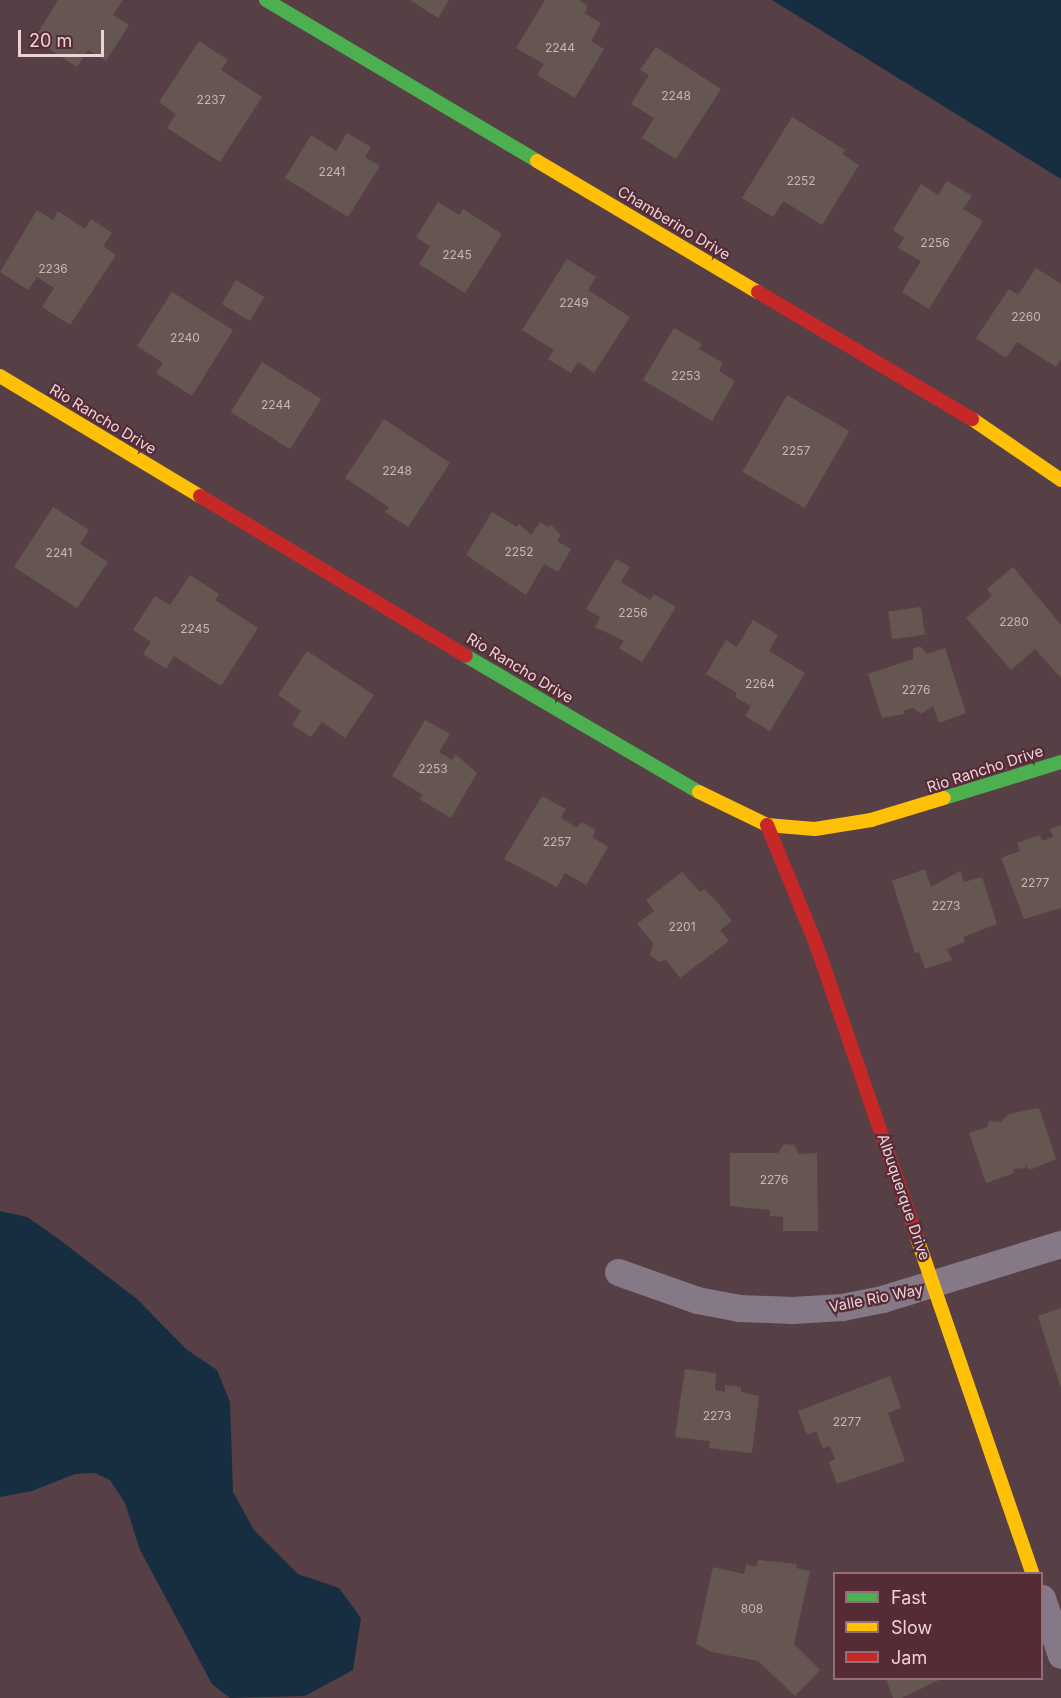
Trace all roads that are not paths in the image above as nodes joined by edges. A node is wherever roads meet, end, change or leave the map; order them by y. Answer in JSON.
{"nodes":[{"id":1,"x":266,"y":0,"type":"edge"},
{"id":2,"x":0,"y":376,"type":"edge"},
{"id":3,"x":1061,"y":480,"type":"edge"},
{"id":4,"x":1061,"y":762,"type":"edge"},
{"id":5,"x":767,"y":825,"type":"junction"},
{"id":6,"x":1061,"y":1244,"type":"edge"},
{"id":7,"x":618,"y":1272,"type":"dead end"},
{"id":8,"x":935,"y":1286,"type":"junction"},
{"id":9,"x":1032,"y":1572,"type":"edge"},
{"id":10,"x":1043,"y":1604,"type":"edge"},
{"id":11,"x":1061,"y":1655,"type":"edge"}],
"edges":[{"from":1,"to":3,"type":"street","name":"Chamberino Drive"},
{"from":2,"to":5,"type":"street","name":"Rio Rancho Drive"},
{"from":4,"to":5,"type":"street","name":"Rio Rancho Drive"},
{"from":5,"to":8,"type":"street","name":"Albuquerque Drive"},
{"from":6,"to":8,"type":"street","name":"Valle Rio Way"},
{"from":7,"to":8,"type":"street","name":"Valle Rio Way"},
{"from":8,"to":9,"type":"street","name":"Albuquerque Drive"},
{"from":10,"to":11,"type":"street"}]}
